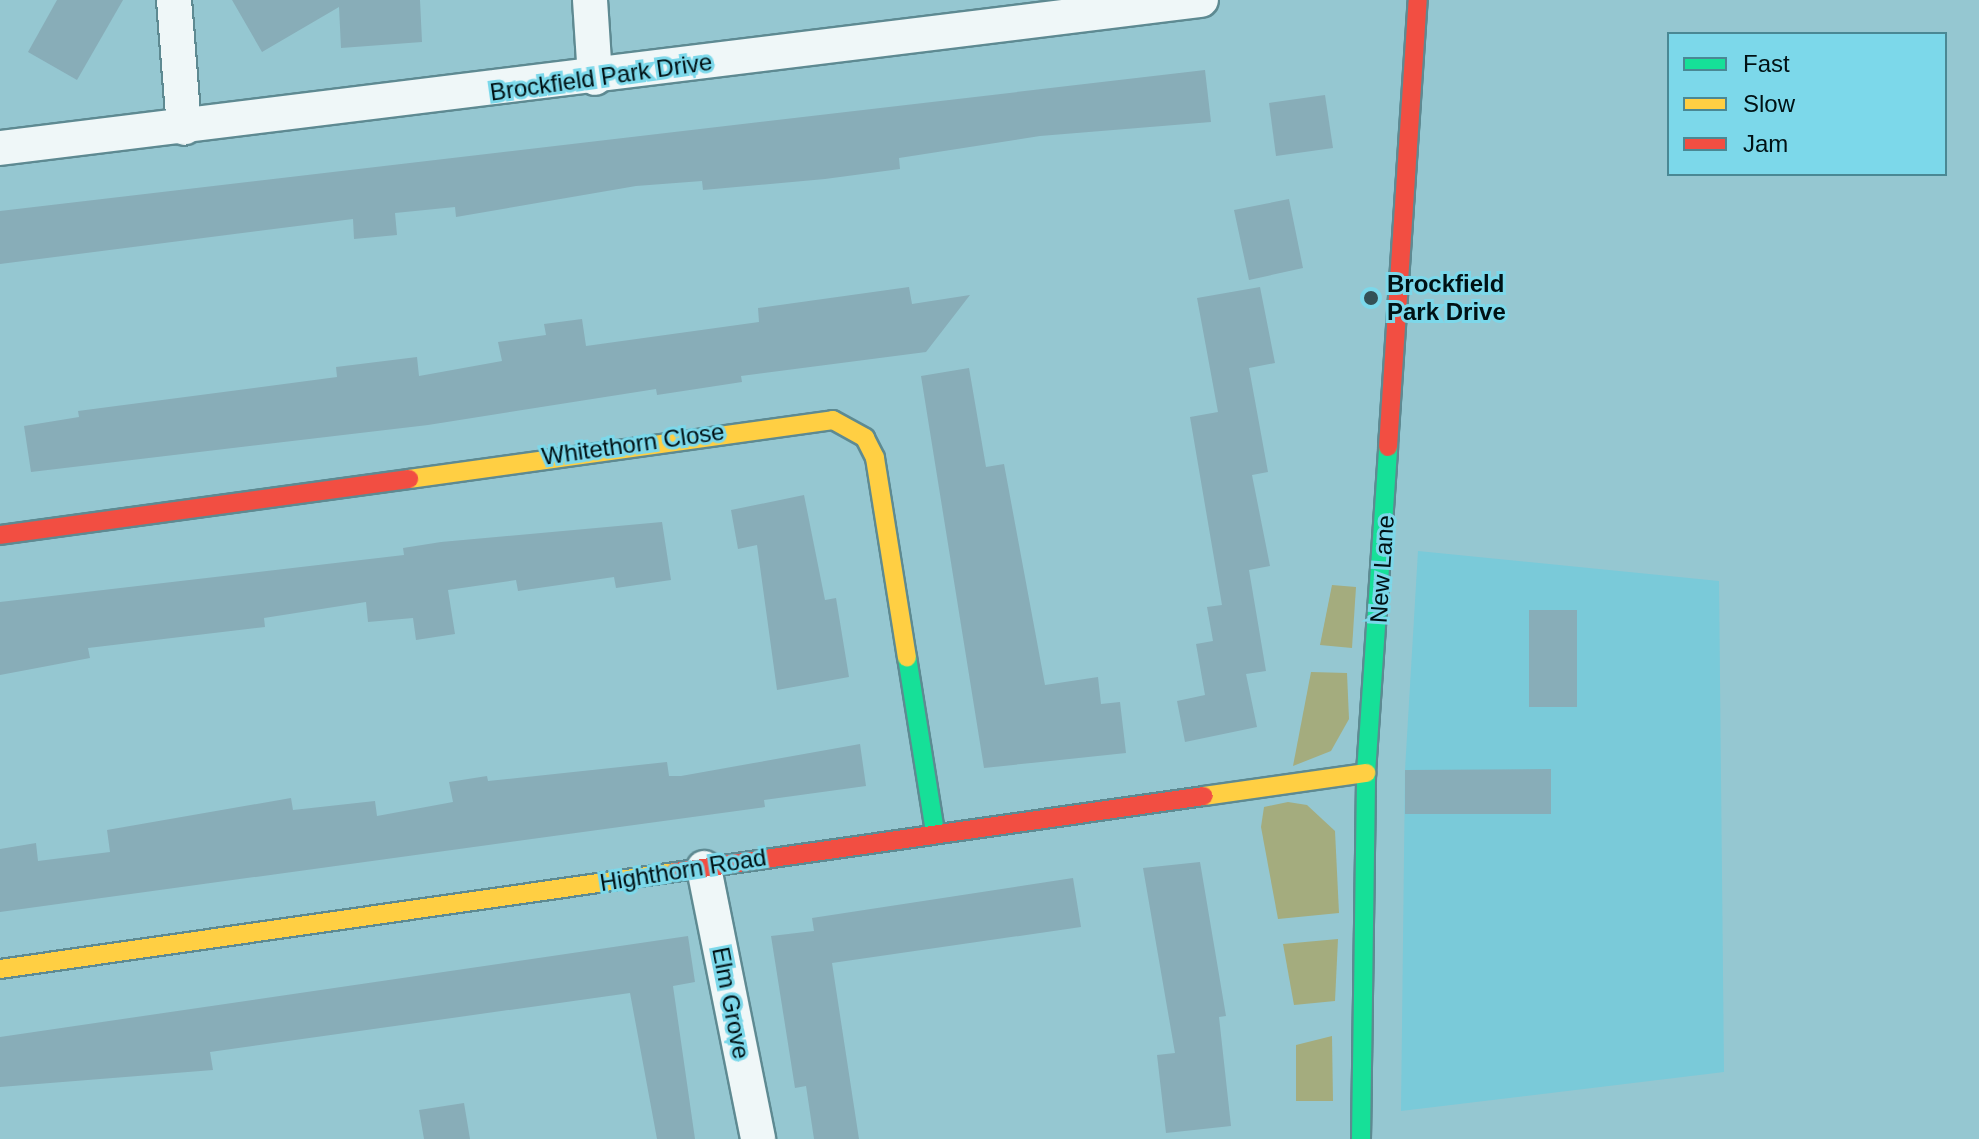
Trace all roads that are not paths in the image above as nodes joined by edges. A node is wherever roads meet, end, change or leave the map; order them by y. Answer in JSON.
{"nodes":[{"id":1,"x":174,"y":0,"type":"edge"},
{"id":2,"x":590,"y":0,"type":"edge"},
{"id":3,"x":1201,"y":0,"type":"edge"},
{"id":4,"x":1418,"y":0,"type":"edge"},
{"id":5,"x":1011,"y":12,"type":"edge"},
{"id":6,"x":595,"y":78,"type":"junction"},
{"id":7,"x":184,"y":128,"type":"junction"},
{"id":8,"x":0,"y":148,"type":"edge"},
{"id":9,"x":0,"y":535,"type":"edge"},
{"id":10,"x":1366,"y":773,"type":"junction"},
{"id":11,"x":935,"y":831,"type":"junction"},
{"id":12,"x":704,"y":868,"type":"junction"},
{"id":13,"x":0,"y":969,"type":"edge"},
{"id":14,"x":758,"y":1139,"type":"edge"},
{"id":15,"x":1361,"y":1139,"type":"edge"}],
"edges":[{"from":1,"to":7,"type":"street"},
{"from":2,"to":6,"type":"street"},
{"from":3,"to":5,"type":"street","name":"Brockfield Park Drive"},
{"from":4,"to":10,"type":"street","name":"New Lane"},
{"from":5,"to":6,"type":"street","name":"Brockfield Park Drive"},
{"from":6,"to":7,"type":"street","name":"Brockfield Park Drive"},
{"from":7,"to":8,"type":"street","name":"Brockfield Park Drive"},
{"from":9,"to":11,"type":"street","name":"Whitethorn Close"},
{"from":10,"to":11,"type":"street","name":"Highthorn Road"},
{"from":10,"to":15,"type":"street","name":"New Lane"},
{"from":11,"to":12,"type":"street","name":"Highthorn Road"},
{"from":12,"to":13,"type":"street","name":"Highthorn Road"},
{"from":12,"to":14,"type":"street","name":"Elm Grove"}]}
